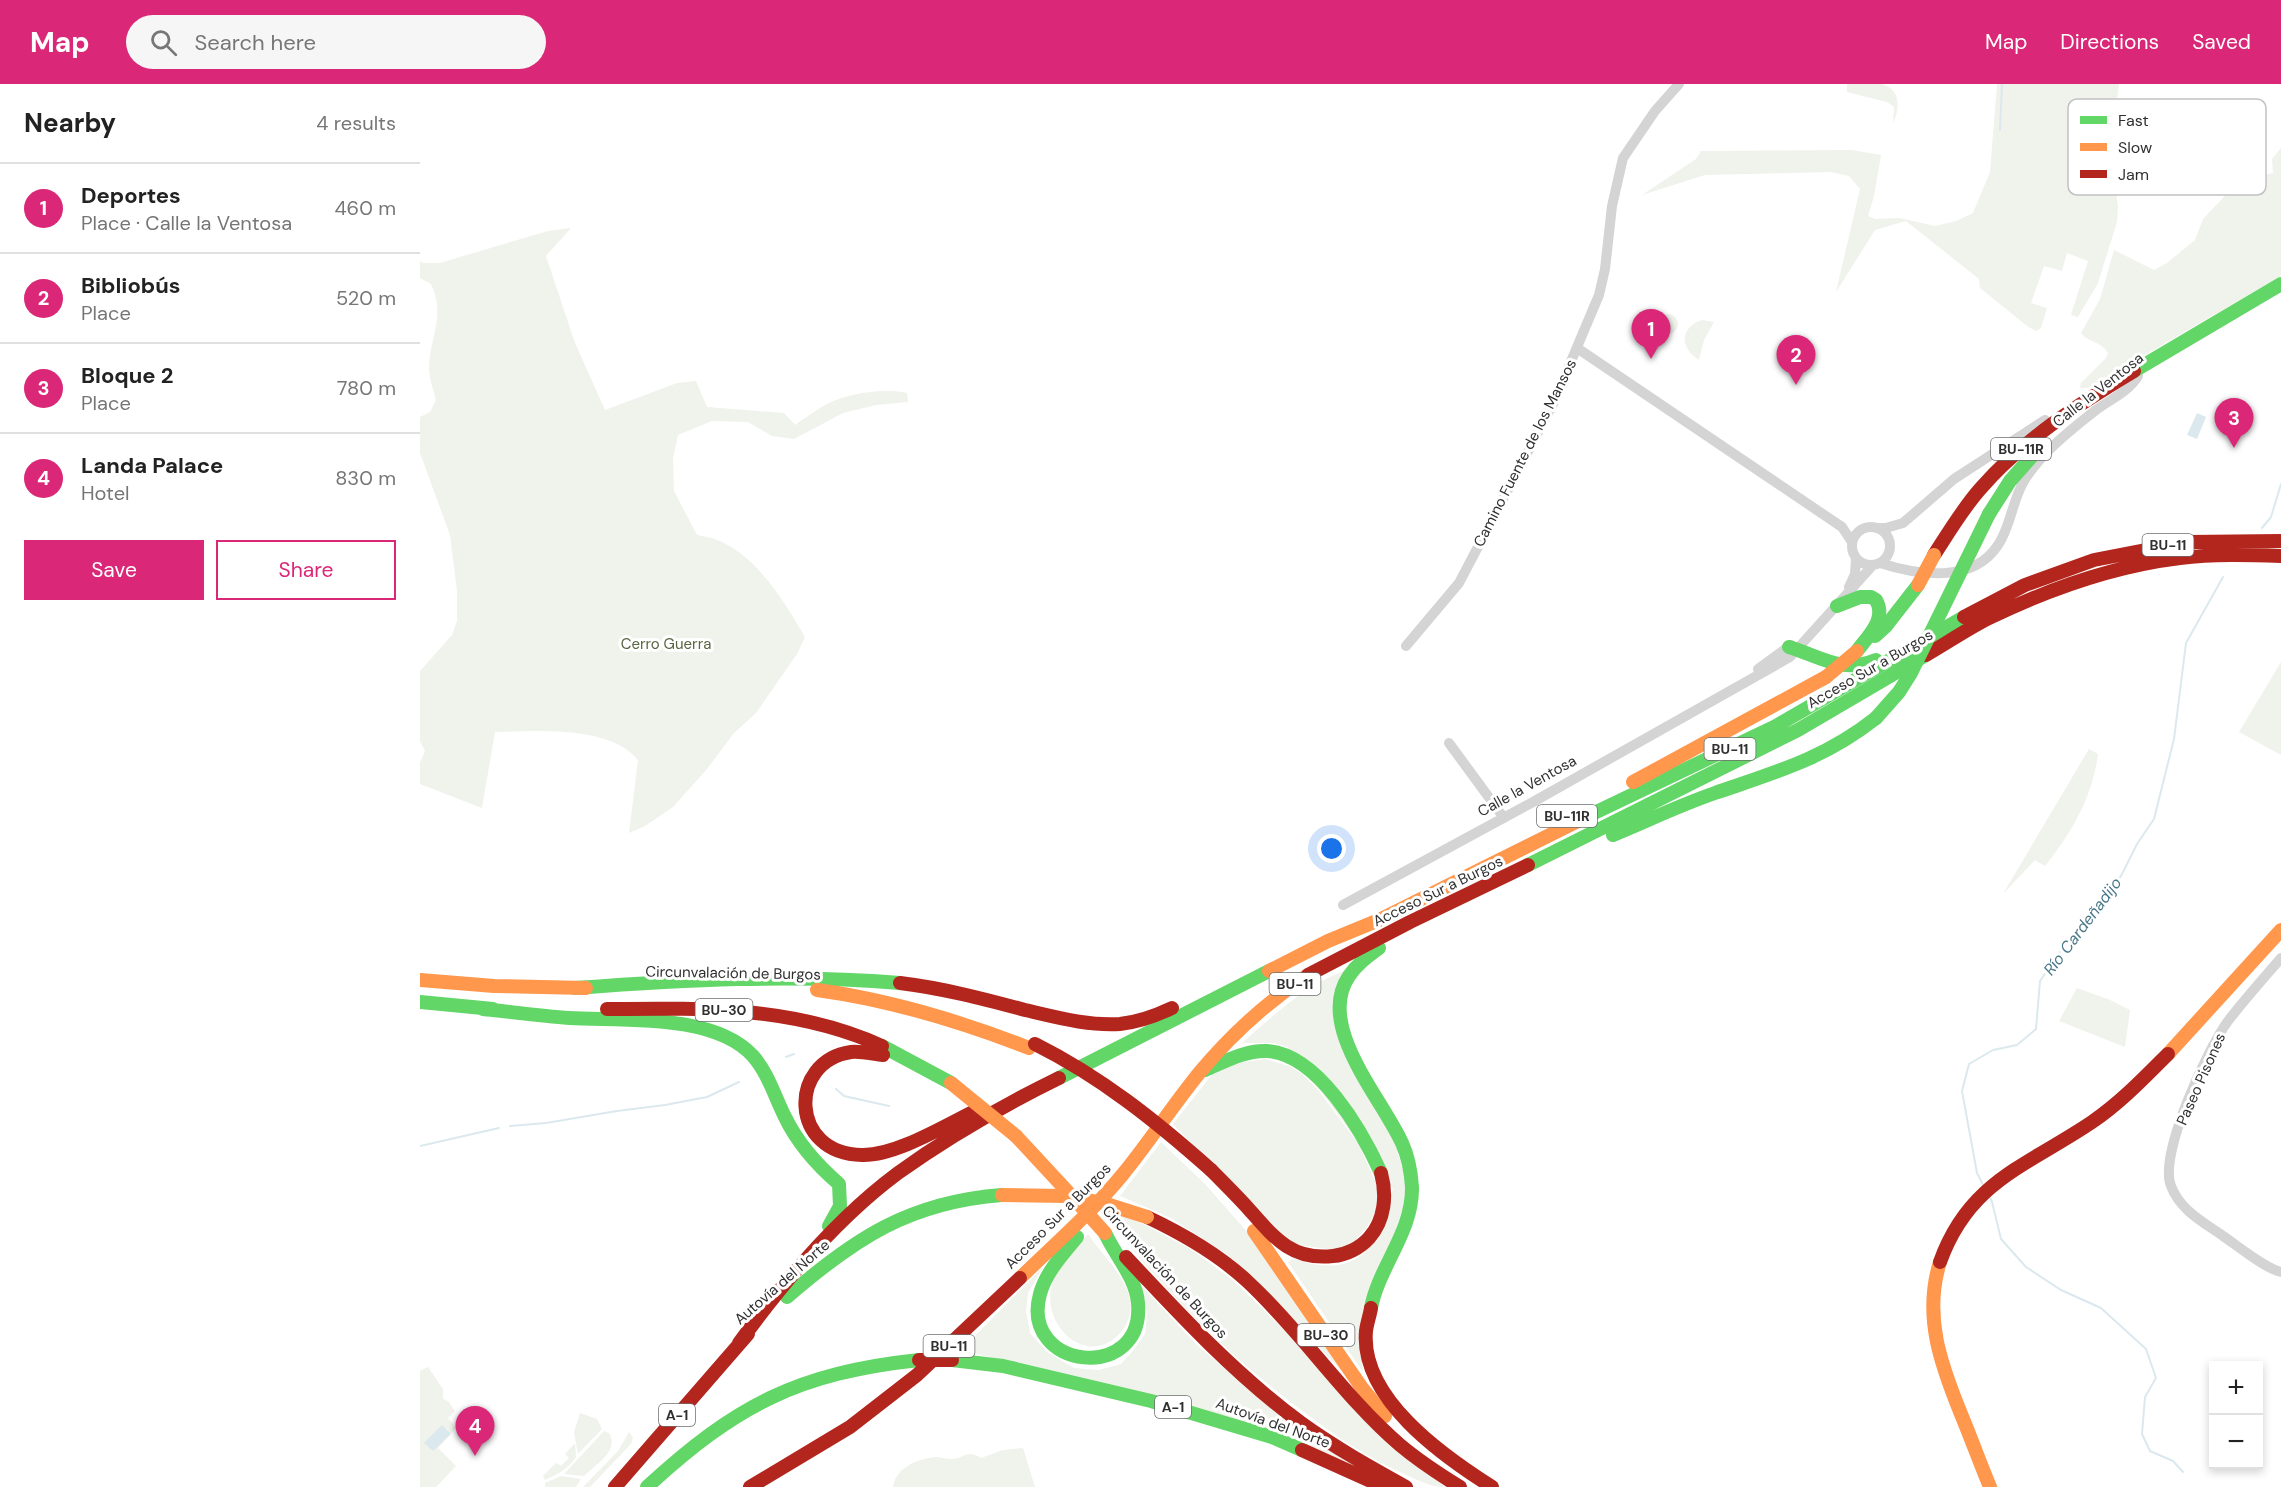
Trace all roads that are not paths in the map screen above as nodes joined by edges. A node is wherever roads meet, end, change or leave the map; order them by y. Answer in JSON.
{"nodes":[{"id":1,"x":1679,"y":84,"type":"edge"},
{"id":2,"x":2281,"y":284,"type":"edge"},
{"id":3,"x":2281,"y":293,"type":"edge"},
{"id":4,"x":1577,"y":348,"type":"junction"},
{"id":5,"x":2136,"y":373,"type":"junction"},
{"id":6,"x":1842,"y":527,"type":"junction"},
{"id":7,"x":1876,"y":528,"type":"junction"},
{"id":8,"x":1862,"y":530,"type":"junction"},
{"id":9,"x":2281,"y":541,"type":"edge"},
{"id":10,"x":1852,"y":542,"type":"junction"},
{"id":11,"x":2281,"y":556,"type":"edge"},
{"id":12,"x":1856,"y":558,"type":"junction"},
{"id":13,"x":1877,"y":564,"type":"junction"},
{"id":14,"x":2060,"y":576,"type":"junction"},
{"id":15,"x":1844,"y":600,"type":"junction"},
{"id":16,"x":1406,"y":646,"type":"dead end"},
{"id":17,"x":1793,"y":649,"type":"junction"},
{"id":18,"x":1857,"y":651,"type":"junction"},
{"id":19,"x":1449,"y":743,"type":"dead end"},
{"id":20,"x":1504,"y":818,"type":"junction"},
{"id":21,"x":1518,"y":869,"type":"junction"},
{"id":22,"x":1343,"y":905,"type":"dead end"},
{"id":23,"x":1405,"y":925,"type":"junction"},
{"id":24,"x":2281,"y":930,"type":"edge"},
{"id":25,"x":1328,"y":941,"type":"junction"},
{"id":26,"x":2281,"y":958,"type":"edge"},
{"id":27,"x":420,"y":980,"type":"edge"},
{"id":28,"x":576,"y":988,"type":"junction"},
{"id":29,"x":420,"y":1002,"type":"edge"},
{"id":30,"x":483,"y":1009,"type":"junction"},
{"id":31,"x":1200,"y":1072,"type":"junction"},
{"id":32,"x":951,"y":1083,"type":"junction"},
{"id":33,"x":1038,"y":1088,"type":"junction"},
{"id":34,"x":1208,"y":1172,"type":"junction"},
{"id":35,"x":1123,"y":1174,"type":"junction"},
{"id":36,"x":1114,"y":1249,"type":"junction"},
{"id":37,"x":2281,"y":1272,"type":"edge"},
{"id":38,"x":775,"y":1294,"type":"junction"},
{"id":39,"x":739,"y":1343,"type":"junction"},
{"id":40,"x":1459,"y":1486,"type":"edge"},
{"id":41,"x":615,"y":1487,"type":"edge"},
{"id":42,"x":647,"y":1487,"type":"edge"},
{"id":43,"x":750,"y":1487,"type":"edge"},
{"id":44,"x":1384,"y":1487,"type":"edge"},
{"id":45,"x":1406,"y":1487,"type":"edge"},
{"id":46,"x":1492,"y":1487,"type":"edge"},
{"id":47,"x":1990,"y":1487,"type":"edge"}],
"edges":[{"from":1,"to":4,"type":"street","name":"Camino Fuente de los Mansos"},
{"from":2,"to":5,"type":"main road","name":"Calle la Ventosa"},
{"from":3,"to":5,"type":"main road","name":"Calle la Ventosa"},
{"from":4,"to":6,"type":"street"},
{"from":4,"to":16,"type":"street","name":"Camino Fuente de los Mansos"},
{"from":5,"to":7,"type":"street","name":"Calle la Ventosa"},
{"from":5,"to":13,"type":"street","name":"Calle la Ventosa"},
{"from":5,"to":18,"type":"main road","number":"BU-11R","bridge":true},
{"from":5,"to":21,"type":"main road","number":"BU-11R","bridge":true},
{"from":6,"to":8,"type":"street"},
{"from":6,"to":10,"type":"street"},
{"from":7,"to":8,"type":"street"},
{"from":7,"to":13,"type":"street"},
{"from":8,"to":10,"type":"street"},
{"from":9,"to":14,"type":"main road","name":"Acceso Sur a Burgos","number":"BU-11"},
{"from":10,"to":12,"type":"street"},
{"from":11,"to":14,"type":"main road","name":"Acceso Sur a Burgos","number":"BU-11"},
{"from":12,"to":13,"type":"street"},
{"from":12,"to":15,"type":"street","name":"Calle la Ventosa"},
{"from":13,"to":15,"type":"street","name":"Calle la Ventosa"},
{"from":14,"to":17,"type":"main road"},
{"from":14,"to":21,"type":"main road","name":"Acceso Sur a Burgos","number":"BU-11"},
{"from":14,"to":25,"type":"main road","name":"Acceso Sur a Burgos","number":"BU-11"},
{"from":15,"to":17,"type":"street","name":"Calle la Ventosa"},
{"from":15,"to":18,"type":"main road"},
{"from":17,"to":20,"type":"street","name":"Calle la Ventosa"},
{"from":18,"to":25,"type":"main road","number":"BU-11R","bridge":true},
{"from":19,"to":20,"type":"street"},
{"from":20,"to":22,"type":"street","name":"Calle la Ventosa"},
{"from":21,"to":23,"type":"main road","name":"Acceso Sur a Burgos","number":"BU-11"},
{"from":23,"to":31,"type":"main road","name":"Acceso Sur a Burgos","number":"BU-11"},
{"from":23,"to":46,"type":"main road"},
{"from":24,"to":47,"type":"main road"},
{"from":25,"to":28,"type":"main road"},
{"from":25,"to":33,"type":"main road","name":"Acceso Sur a Burgos","number":"BU-11"},
{"from":26,"to":37,"type":"street","name":"Paseo Pisones"},
{"from":27,"to":28,"type":"main road","name":"Circunvalación de Burgos","number":"BU-30"},
{"from":28,"to":34,"type":"main road","name":"Circunvalación de Burgos","number":"BU-30"},
{"from":29,"to":30,"type":"main road","name":"Circunvalación de Burgos","number":"BU-30"},
{"from":30,"to":32,"type":"main road","name":"Circunvalación de Burgos","number":"BU-30"},
{"from":30,"to":38,"type":"main road"},
{"from":31,"to":34,"type":"main road"},
{"from":31,"to":35,"type":"main road","name":"Acceso Sur a Burgos","number":"BU-11"},
{"from":32,"to":33,"type":"main road"},
{"from":32,"to":36,"type":"main road","name":"Circunvalación de Burgos","number":"BU-30","bridge":true},
{"from":33,"to":38,"type":"main road","name":"Acceso Sur a Burgos","number":"BU-11"},
{"from":34,"to":40,"type":"main road","name":"Circunvalación de Burgos","number":"BU-30"},
{"from":35,"to":36,"type":"main road"},
{"from":35,"to":43,"type":"main road","name":"Acceso Sur a Burgos","number":"BU-11"},
{"from":36,"to":45,"type":"main road","name":"Circunvalación de Burgos"},
{"from":38,"to":39,"type":"main road","name":"Acceso Sur a Burgos","number":"BU-11"},
{"from":39,"to":40,"type":"main road","name":"Autovía del Norte","number":"A-1","bridge":true},
{"from":39,"to":41,"type":"main road","name":"Autovía del Norte","number":"A-1"},
{"from":42,"to":44,"type":"main road","name":"Autovía del Norte","number":"A-1","bridge":true}]}
